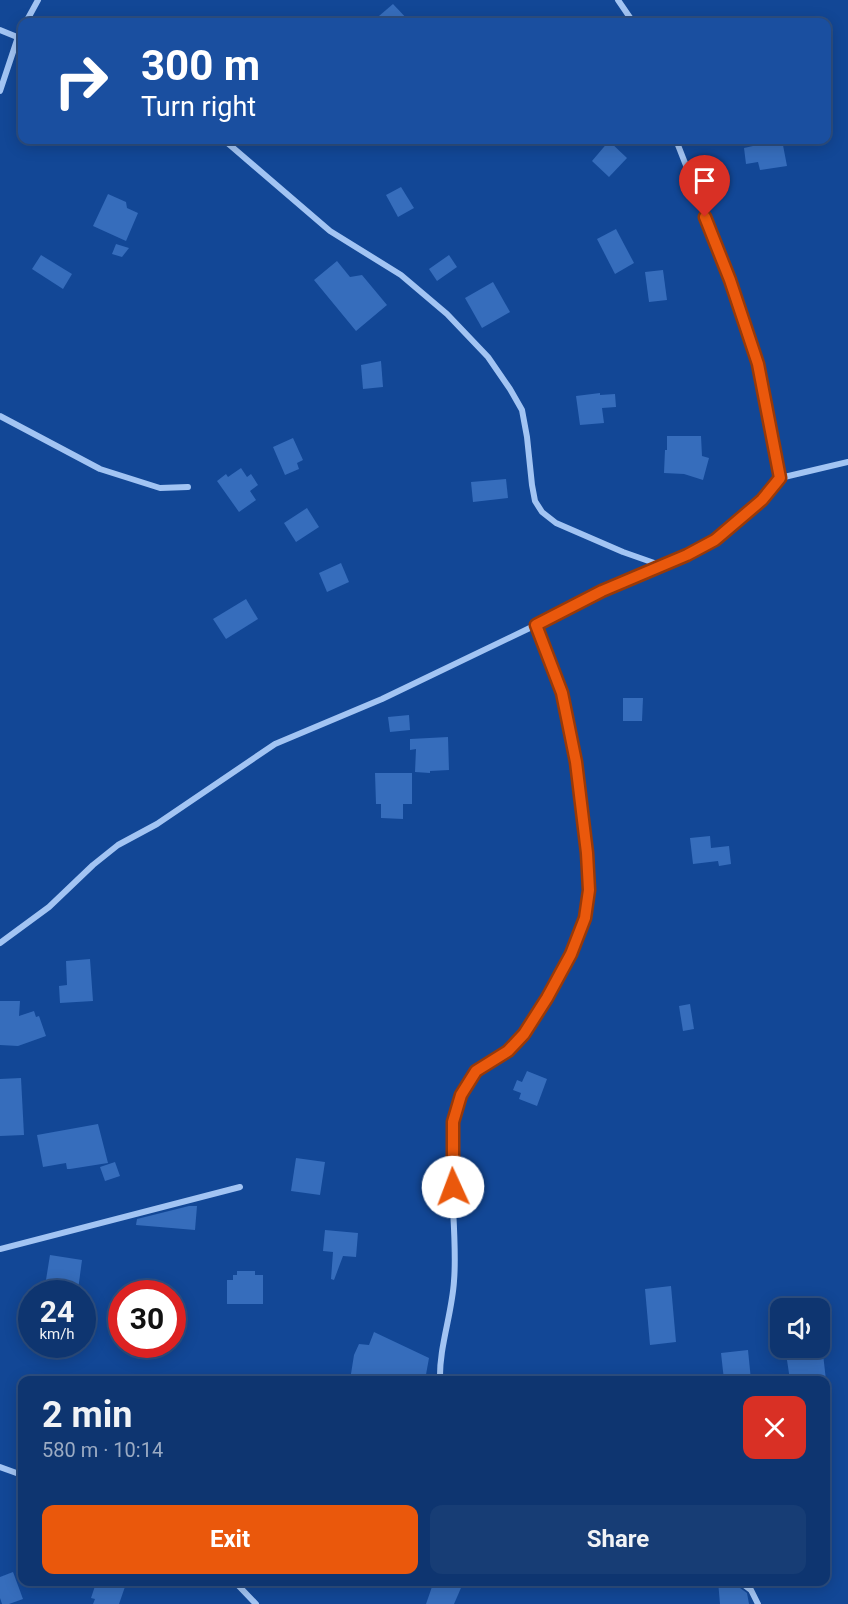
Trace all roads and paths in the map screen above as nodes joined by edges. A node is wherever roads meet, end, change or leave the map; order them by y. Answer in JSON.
{"nodes":[{"id":1,"x":38,"y":0,"type":"edge"},
{"id":2,"x":618,"y":0,"type":"edge"},
{"id":3,"x":28,"y":18,"type":"edge"},
{"id":4,"x":630,"y":18,"type":"edge"},
{"id":5,"x":0,"y":30,"type":"edge"},
{"id":6,"x":18,"y":37,"type":"edge"},
{"id":7,"x":18,"y":43,"type":"edge"},
{"id":8,"x":0,"y":91,"type":"edge"},
{"id":9,"x":229,"y":144,"type":"edge"},
{"id":10,"x":678,"y":144,"type":"edge"},
{"id":11,"x":0,"y":416,"type":"edge"},
{"id":12,"x":848,"y":462,"type":"edge"},
{"id":13,"x":780,"y":478,"type":"junction"},
{"id":14,"x":188,"y":487,"type":"dead end"},
{"id":15,"x":661,"y":566,"type":"junction"},
{"id":16,"x":536,"y":625,"type":"junction"},
{"id":17,"x":0,"y":943,"type":"edge"},
{"id":18,"x":240,"y":1187,"type":"dead end"},
{"id":19,"x":0,"y":1249,"type":"edge"},
{"id":20,"x":440,"y":1376,"type":"edge"},
{"id":21,"x":0,"y":1467,"type":"edge"},
{"id":22,"x":18,"y":1474,"type":"edge"},
{"id":23,"x":239,"y":1586,"type":"edge"},
{"id":24,"x":746,"y":1586,"type":"edge"},
{"id":25,"x":256,"y":1604,"type":"edge"},
{"id":26,"x":758,"y":1604,"type":"edge"}],
"edges":[{"from":1,"to":3,"type":"street"},
{"from":2,"to":4,"type":"street"},
{"from":5,"to":6,"type":"street"},
{"from":7,"to":8,"type":"street"},
{"from":9,"to":15,"type":"street"},
{"from":10,"to":13,"type":"street"},
{"from":11,"to":14,"type":"street"},
{"from":12,"to":13,"type":"street"},
{"from":13,"to":15,"type":"street"},
{"from":15,"to":16,"type":"street"},
{"from":16,"to":17,"type":"street"},
{"from":16,"to":20,"type":"street"},
{"from":18,"to":19,"type":"street"},
{"from":21,"to":22,"type":"street"},
{"from":23,"to":25,"type":"street"},
{"from":24,"to":26,"type":"street"}]}
